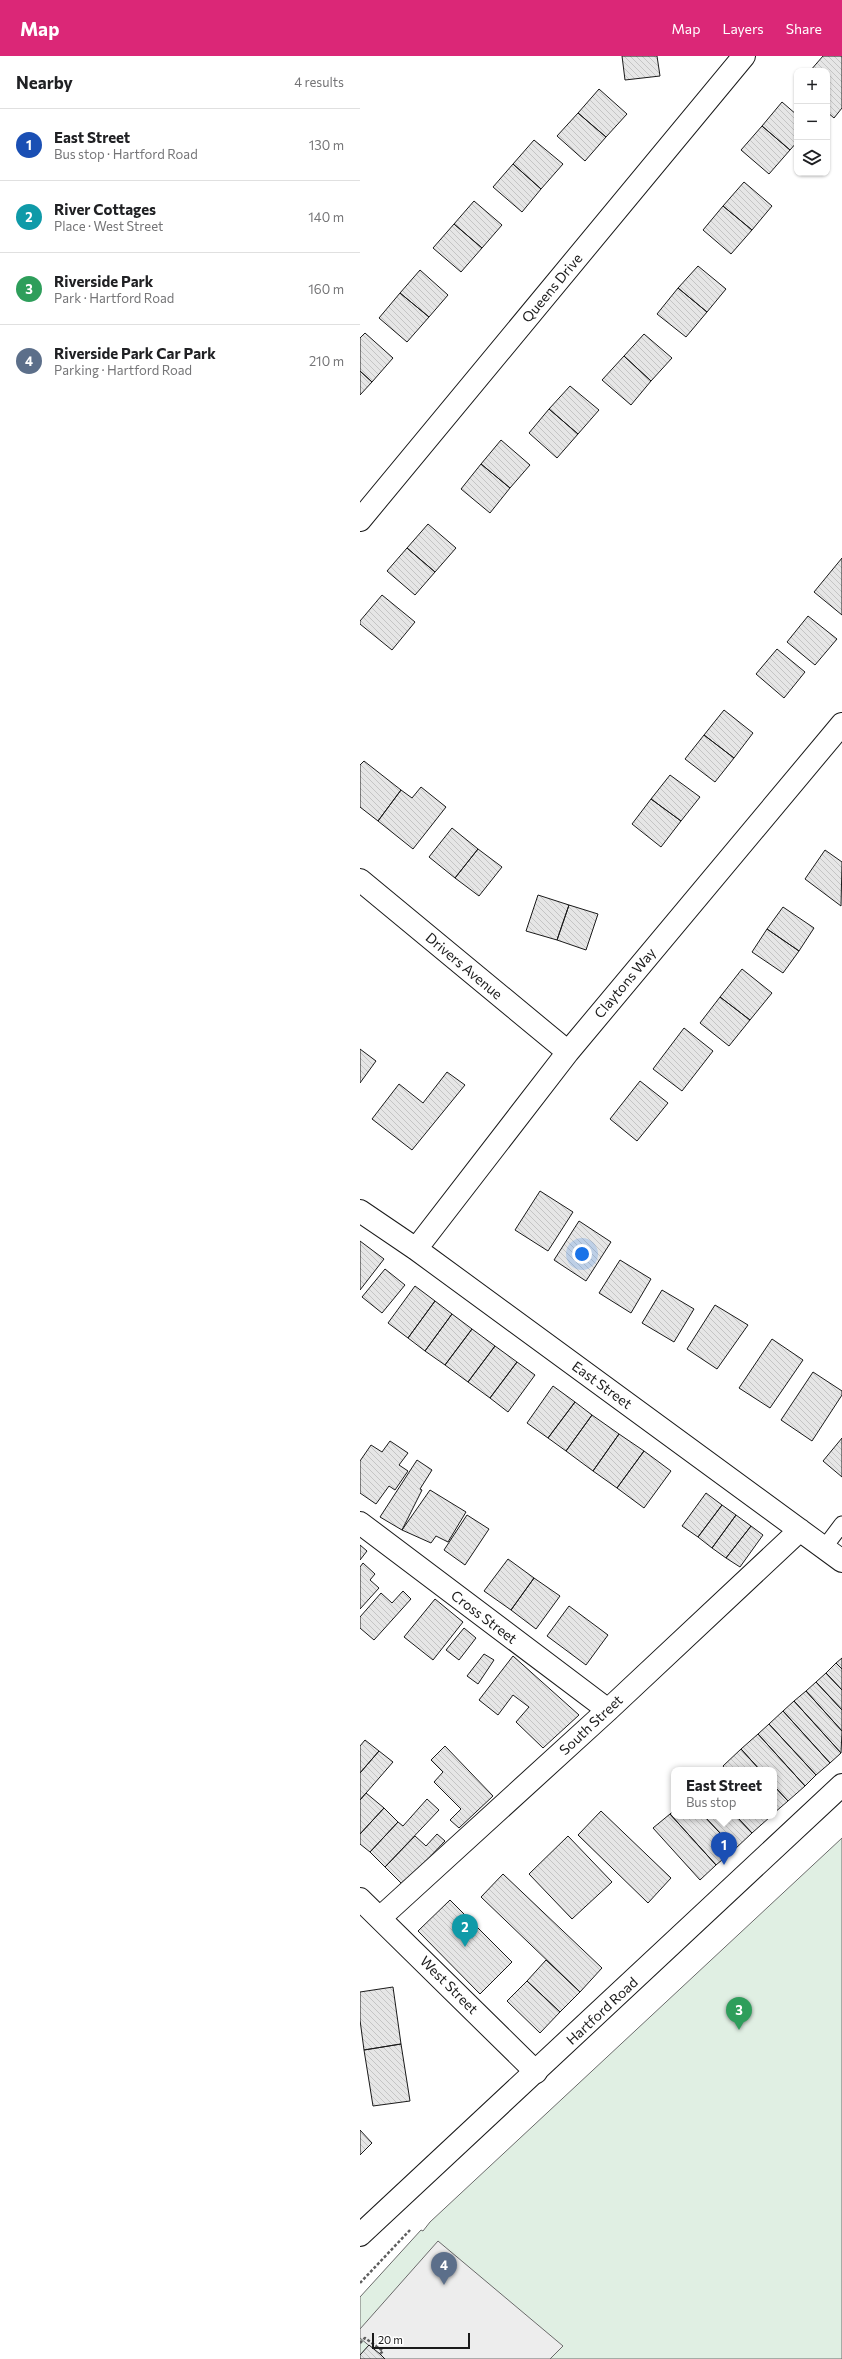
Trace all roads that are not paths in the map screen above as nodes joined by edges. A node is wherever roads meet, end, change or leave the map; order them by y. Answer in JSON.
{"nodes":[{"id":1,"x":744,"y":56,"type":"edge"},
{"id":2,"x":360,"y":520,"type":"edge"},
{"id":3,"x":842,"y":724,"type":"edge"},
{"id":4,"x":360,"y":880,"type":"edge"},
{"id":5,"x":568,"y":1052,"type":"junction"},
{"id":6,"x":360,"y":1211,"type":"edge"},
{"id":7,"x":416,"y":1249,"type":"junction"},
{"id":8,"x":360,"y":1523,"type":"edge"},
{"id":9,"x":842,"y":1524,"type":"edge"},
{"id":10,"x":800,"y":1530,"type":"junction"},
{"id":11,"x":824,"y":1548,"type":"junction"},
{"id":12,"x":842,"y":1561,"type":"edge"},
{"id":13,"x":608,"y":1710,"type":"junction"},
{"id":14,"x":842,"y":1785,"type":"edge"},
{"id":15,"x":360,"y":1899,"type":"edge"},
{"id":16,"x":380,"y":1917,"type":"junction"},
{"id":17,"x":536,"y":2072,"type":"junction"},
{"id":18,"x":360,"y":2235,"type":"edge"}],
"edges":[{"from":1,"to":2,"type":"street","name":"Queens Drive"},
{"from":3,"to":5,"type":"street","name":"Claytons Way"},
{"from":4,"to":5,"type":"street","name":"Drivers Avenue"},
{"from":5,"to":7,"type":"street","name":"Claytons Way"},
{"from":6,"to":7,"type":"street","name":"East Street"},
{"from":7,"to":10,"type":"street","name":"East Street"},
{"from":8,"to":13,"type":"street","name":"Cross Street"},
{"from":9,"to":11,"type":"lane"},
{"from":10,"to":11,"type":"street","name":"East Street"},
{"from":10,"to":13,"type":"street","name":"South Street"},
{"from":11,"to":12,"type":"street","name":"East Street"},
{"from":13,"to":16,"type":"street","name":"South Street"},
{"from":14,"to":17,"type":"street","name":"Hartford Road"},
{"from":15,"to":16,"type":"street","name":"West Street"},
{"from":16,"to":17,"type":"street","name":"West Street"},
{"from":17,"to":18,"type":"street","name":"Hartford Road"}]}
